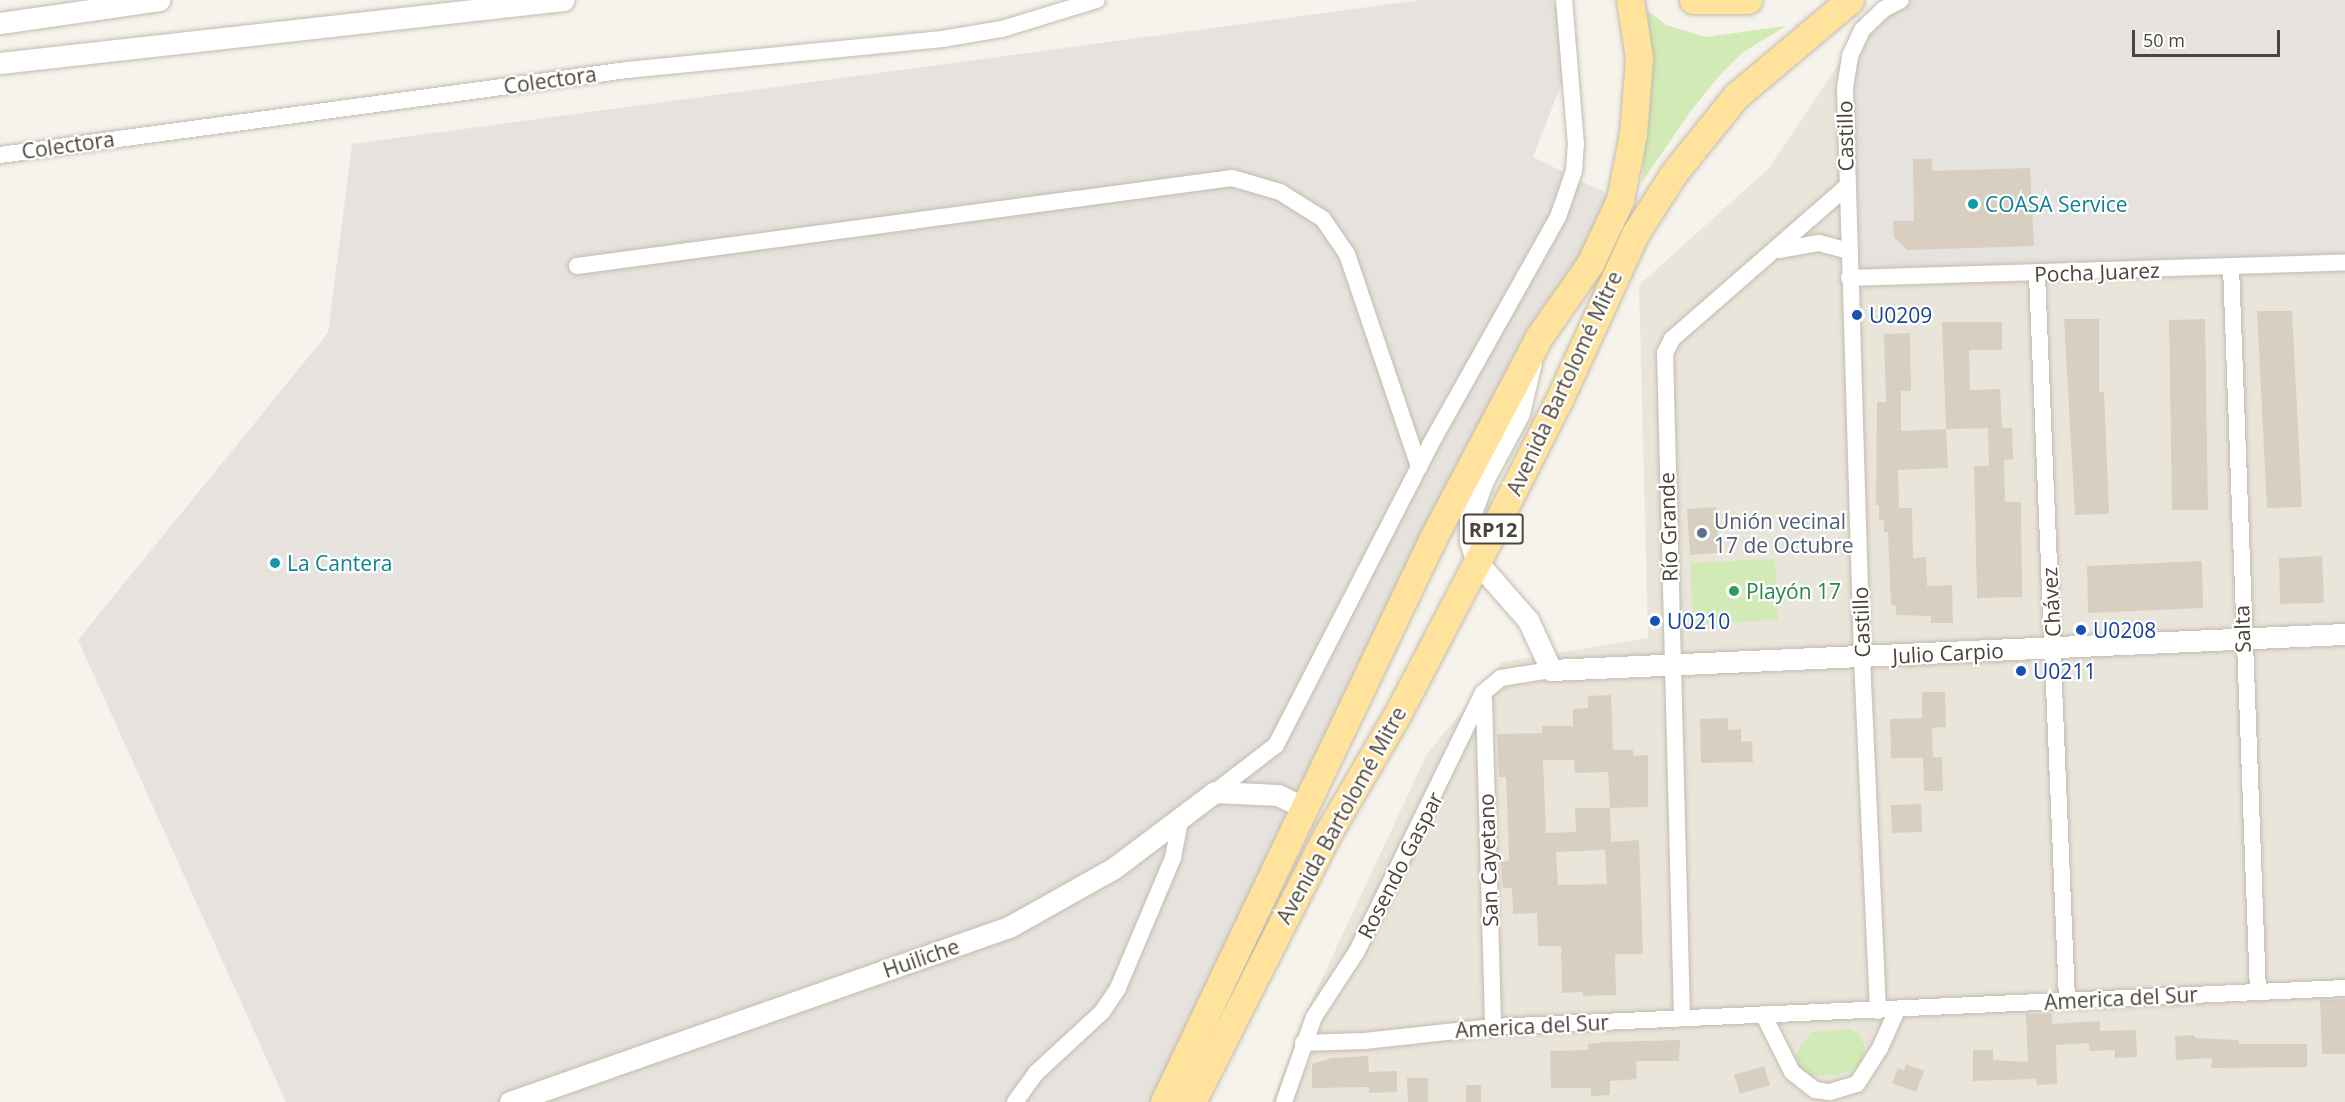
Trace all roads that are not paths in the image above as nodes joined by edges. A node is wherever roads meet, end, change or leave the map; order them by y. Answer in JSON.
{"nodes":[{"id":1,"x":159,"y":0,"type":"edge"},
{"id":2,"x":563,"y":0,"type":"edge"},
{"id":3,"x":1097,"y":0,"type":"edge"},
{"id":4,"x":1564,"y":0,"type":"edge"},
{"id":5,"x":1630,"y":0,"type":"edge"},
{"id":6,"x":1693,"y":0,"type":"edge"},
{"id":7,"x":1748,"y":0,"type":"edge"},
{"id":8,"x":1850,"y":0,"type":"edge"},
{"id":9,"x":1901,"y":0,"type":"edge"},
{"id":10,"x":0,"y":23,"type":"edge"},
{"id":11,"x":0,"y":63,"type":"edge"},
{"id":12,"x":0,"y":155,"type":"edge"},
{"id":13,"x":1846,"y":187,"type":"junction"},
{"id":14,"x":1776,"y":250,"type":"junction"},
{"id":15,"x":1848,"y":251,"type":"junction"},
{"id":16,"x":2345,"y":262,"type":"edge"},
{"id":17,"x":577,"y":266,"type":"dead end"},
{"id":18,"x":2231,"y":266,"type":"junction"},
{"id":19,"x":2037,"y":274,"type":"junction"},
{"id":20,"x":1849,"y":278,"type":"junction"},
{"id":21,"x":1531,"y":353,"type":"junction"},
{"id":22,"x":1419,"y":467,"type":"junction"},
{"id":23,"x":1477,"y":562,"type":"junction"},
{"id":24,"x":2345,"y":634,"type":"edge"},
{"id":25,"x":2242,"y":639,"type":"junction"},
{"id":26,"x":2053,"y":648,"type":"junction"},
{"id":27,"x":1862,"y":657,"type":"junction"},
{"id":28,"x":1672,"y":667,"type":"junction"},
{"id":29,"x":1551,"y":670,"type":"junction"},
{"id":30,"x":1484,"y":693,"type":"junction"},
{"id":31,"x":1215,"y":792,"type":"junction"},
{"id":32,"x":1307,"y":808,"type":"junction"},
{"id":33,"x":1180,"y":816,"type":"junction"},
{"id":34,"x":2345,"y":988,"type":"edge"},
{"id":35,"x":2258,"y":991,"type":"junction"},
{"id":36,"x":2067,"y":1001,"type":"junction"},
{"id":37,"x":1897,"y":1010,"type":"junction"},
{"id":38,"x":1878,"y":1011,"type":"junction"},
{"id":39,"x":1763,"y":1014,"type":"junction"},
{"id":40,"x":1682,"y":1018,"type":"junction"},
{"id":41,"x":1493,"y":1027,"type":"junction"},
{"id":42,"x":1303,"y":1043,"type":"junction"},
{"id":43,"x":510,"y":1102,"type":"edge"},
{"id":44,"x":1015,"y":1102,"type":"edge"},
{"id":45,"x":1164,"y":1102,"type":"edge"},
{"id":46,"x":1192,"y":1102,"type":"edge"},
{"id":47,"x":1284,"y":1102,"type":"edge"}],
"edges":[{"from":1,"to":10,"type":"street"},
{"from":2,"to":11,"type":"street"},
{"from":3,"to":12,"type":"street","name":"Colectora"},
{"from":4,"to":22,"type":"street"},
{"from":5,"to":21,"type":"main road","name":"Avenida Bartolomé Mitre","number":"RP12"},
{"from":6,"to":7,"type":"main road"},
{"from":8,"to":23,"type":"main road","name":"Avenida Bartolomé Mitre","number":"RP12"},
{"from":9,"to":13,"type":"street","name":"Castillo"},
{"from":13,"to":14,"type":"street","name":"Río Grande"},
{"from":13,"to":15,"type":"street","name":"Castillo"},
{"from":14,"to":15,"type":"street"},
{"from":14,"to":28,"type":"street","name":"Río Grande"},
{"from":15,"to":20,"type":"street","name":"Castillo"},
{"from":16,"to":18,"type":"street","name":"Pocha Juarez"},
{"from":17,"to":22,"type":"street"},
{"from":18,"to":19,"type":"street","name":"Pocha Juarez"},
{"from":18,"to":25,"type":"street","name":"Salta"},
{"from":19,"to":20,"type":"street","name":"Pocha Juarez"},
{"from":19,"to":26,"type":"street","name":"Chávez"},
{"from":20,"to":27,"type":"street","name":"Castillo"},
{"from":21,"to":23,"type":"street"},
{"from":21,"to":32,"type":"main road","name":"Avenida Bartolomé Mitre","number":"RP12"},
{"from":22,"to":31,"type":"street"},
{"from":23,"to":29,"type":"street"},
{"from":23,"to":46,"type":"main road","name":"Avenida Bartolomé Mitre","number":"RP12"},
{"from":24,"to":25,"type":"street","name":"Julio Carpio"},
{"from":25,"to":26,"type":"street","name":"Julio Carpio"},
{"from":25,"to":35,"type":"street","name":"Salta"},
{"from":26,"to":27,"type":"street","name":"Julio Carpio"},
{"from":26,"to":36,"type":"street","name":"Chávez"},
{"from":27,"to":28,"type":"street","name":"Julio Carpio"},
{"from":27,"to":38,"type":"street","name":"Castillo"},
{"from":28,"to":29,"type":"street","name":"Julio Carpio"},
{"from":28,"to":40,"type":"street","name":"Río Grande"},
{"from":29,"to":30,"type":"street"},
{"from":30,"to":41,"type":"street","name":"San Cayetano"},
{"from":30,"to":42,"type":"street","name":"Rosendo Gaspar"},
{"from":31,"to":32,"type":"street"},
{"from":31,"to":33,"type":"street","name":"Huiliche"},
{"from":32,"to":45,"type":"main road","name":"Avenida Bartolomé Mitre","number":"RP12"},
{"from":33,"to":43,"type":"street","name":"Huiliche"},
{"from":33,"to":44,"type":"street"},
{"from":34,"to":35,"type":"street","name":"America del Sur"},
{"from":35,"to":36,"type":"street","name":"America del Sur"},
{"from":36,"to":37,"type":"street","name":"America del Sur"},
{"from":37,"to":38,"type":"street","name":"America del Sur"},
{"from":37,"to":39,"type":"street"},
{"from":38,"to":39,"type":"street","name":"America del Sur"},
{"from":39,"to":40,"type":"street","name":"America del Sur"},
{"from":40,"to":41,"type":"street","name":"America del Sur"},
{"from":41,"to":42,"type":"street","name":"America del Sur"},
{"from":42,"to":47,"type":"street","name":"Rosendo Gaspar"}]}
